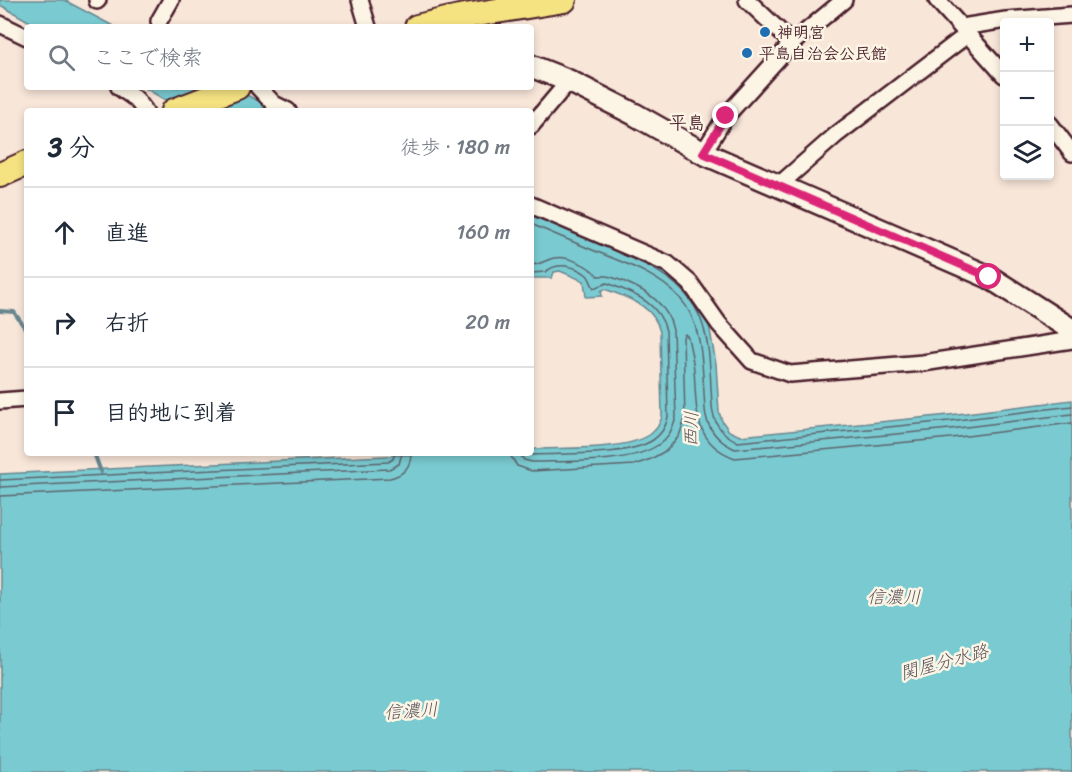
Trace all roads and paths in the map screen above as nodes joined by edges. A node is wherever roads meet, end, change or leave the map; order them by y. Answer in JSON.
{"nodes":[{"id":1,"x":171,"y":0,"type":"edge"},
{"id":2,"x":360,"y":0,"type":"edge"},
{"id":3,"x":564,"y":0,"type":"edge"},
{"id":4,"x":747,"y":0,"type":"edge"},
{"id":5,"x":844,"y":0,"type":"edge"},
{"id":6,"x":937,"y":0,"type":"edge"},
{"id":7,"x":1072,"y":15,"type":"edge"},
{"id":8,"x":159,"y":21,"type":"dead end"},
{"id":9,"x":461,"y":22,"type":"edge"},
{"id":10,"x":0,"y":24,"type":"edge"},
{"id":11,"x":367,"y":24,"type":"edge"},
{"id":12,"x":443,"y":24,"type":"edge"},
{"id":13,"x":965,"y":31,"type":"junction"},
{"id":14,"x":24,"y":36,"type":"edge"},
{"id":15,"x":792,"y":43,"type":"junction"},
{"id":16,"x":534,"y":67,"type":"edge"},
{"id":17,"x":1002,"y":72,"type":"edge"},
{"id":18,"x":569,"y":81,"type":"junction"},
{"id":19,"x":122,"y":90,"type":"edge"},
{"id":20,"x":229,"y":90,"type":"edge"},
{"id":21,"x":261,"y":90,"type":"edge"},
{"id":22,"x":143,"y":108,"type":"edge"},
{"id":23,"x":182,"y":108,"type":"edge"},
{"id":24,"x":282,"y":108,"type":"edge"},
{"id":25,"x":534,"y":122,"type":"edge"},
{"id":26,"x":1052,"y":126,"type":"edge"},
{"id":27,"x":703,"y":153,"type":"junction"},
{"id":28,"x":1072,"y":153,"type":"edge"},
{"id":29,"x":24,"y":164,"type":"edge"},
{"id":30,"x":0,"y":175,"type":"edge"},
{"id":31,"x":779,"y":185,"type":"junction"},
{"id":32,"x":534,"y":205,"type":"edge"},
{"id":33,"x":1072,"y":330,"type":"edge"},
{"id":34,"x":1072,"y":340,"type":"edge"},
{"id":35,"x":24,"y":399,"type":"edge"},
{"id":36,"x":0,"y":401,"type":"edge"}],
"edges":[{"from":1,"to":8,"type":"street"},
{"from":2,"to":11,"type":"street"},
{"from":3,"to":9,"type":"main road"},
{"from":4,"to":15,"type":"street"},
{"from":5,"to":15,"type":"street"},
{"from":6,"to":13,"type":"street"},
{"from":7,"to":13,"type":"street"},
{"from":9,"to":12,"type":"main road"},
{"from":10,"to":14,"type":"street"},
{"from":13,"to":17,"type":"street"},
{"from":13,"to":31,"type":"street"},
{"from":15,"to":27,"type":"street"},
{"from":16,"to":18,"type":"street"},
{"from":18,"to":25,"type":"street"},
{"from":18,"to":27,"type":"street"},
{"from":19,"to":22,"type":"street"},
{"from":20,"to":23,"type":"main road"},
{"from":21,"to":24,"type":"street"},
{"from":26,"to":28,"type":"street"},
{"from":27,"to":31,"type":"street"},
{"from":29,"to":30,"type":"main road"},
{"from":31,"to":33,"type":"street"},
{"from":32,"to":34,"type":"street"},
{"from":35,"to":36,"type":"street"}]}
